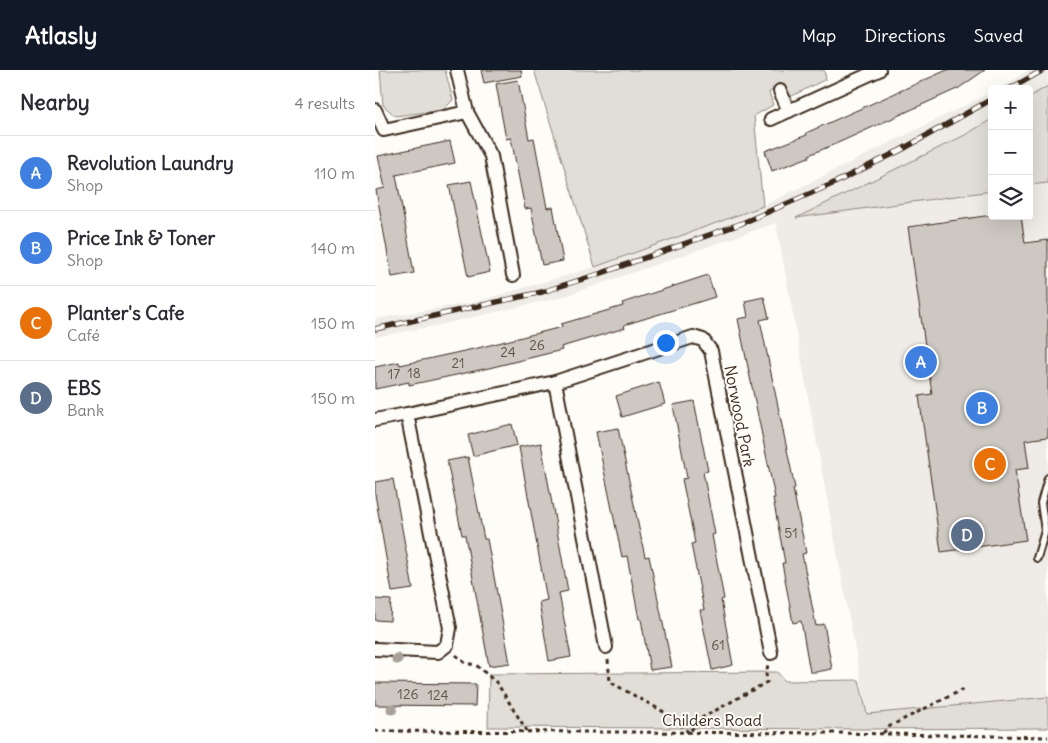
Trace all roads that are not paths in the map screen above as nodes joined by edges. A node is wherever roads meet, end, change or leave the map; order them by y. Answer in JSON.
{"nodes":[{"id":1,"x":457,"y":70,"type":"edge"},
{"id":2,"x":879,"y":70,"type":"edge"},
{"id":3,"x":780,"y":91,"type":"dead end"},
{"id":4,"x":375,"y":110,"type":"edge"},
{"id":5,"x":789,"y":111,"type":"junction"},
{"id":6,"x":467,"y":112,"type":"junction"},
{"id":7,"x":771,"y":119,"type":"dead end"},
{"id":8,"x":513,"y":275,"type":"dead end"},
{"id":9,"x":555,"y":382,"type":"junction"},
{"id":10,"x":407,"y":414,"type":"junction"},
{"id":11,"x":375,"y":420,"type":"edge"},
{"id":12,"x":1048,"y":478,"type":"edge"},
{"id":13,"x":1037,"y":558,"type":"dead end"},
{"id":14,"x":606,"y":647,"type":"road end"},
{"id":15,"x":375,"y":649,"type":"edge"},
{"id":16,"x":771,"y":653,"type":"road end"}],
"edges":[{"from":1,"to":6,"type":"street"},
{"from":2,"to":5,"type":"street"},
{"from":3,"to":5,"type":"street"},
{"from":4,"to":6,"type":"street"},
{"from":5,"to":7,"type":"street"},
{"from":6,"to":8,"type":"street"},
{"from":9,"to":10,"type":"street","name":"Norwood Park"},
{"from":9,"to":14,"type":"street"},
{"from":9,"to":16,"type":"street","name":"Norwood Park"},
{"from":10,"to":11,"type":"street","name":"Norwood Park"},
{"from":10,"to":15,"type":"street"},
{"from":12,"to":13,"type":"lane"}]}
